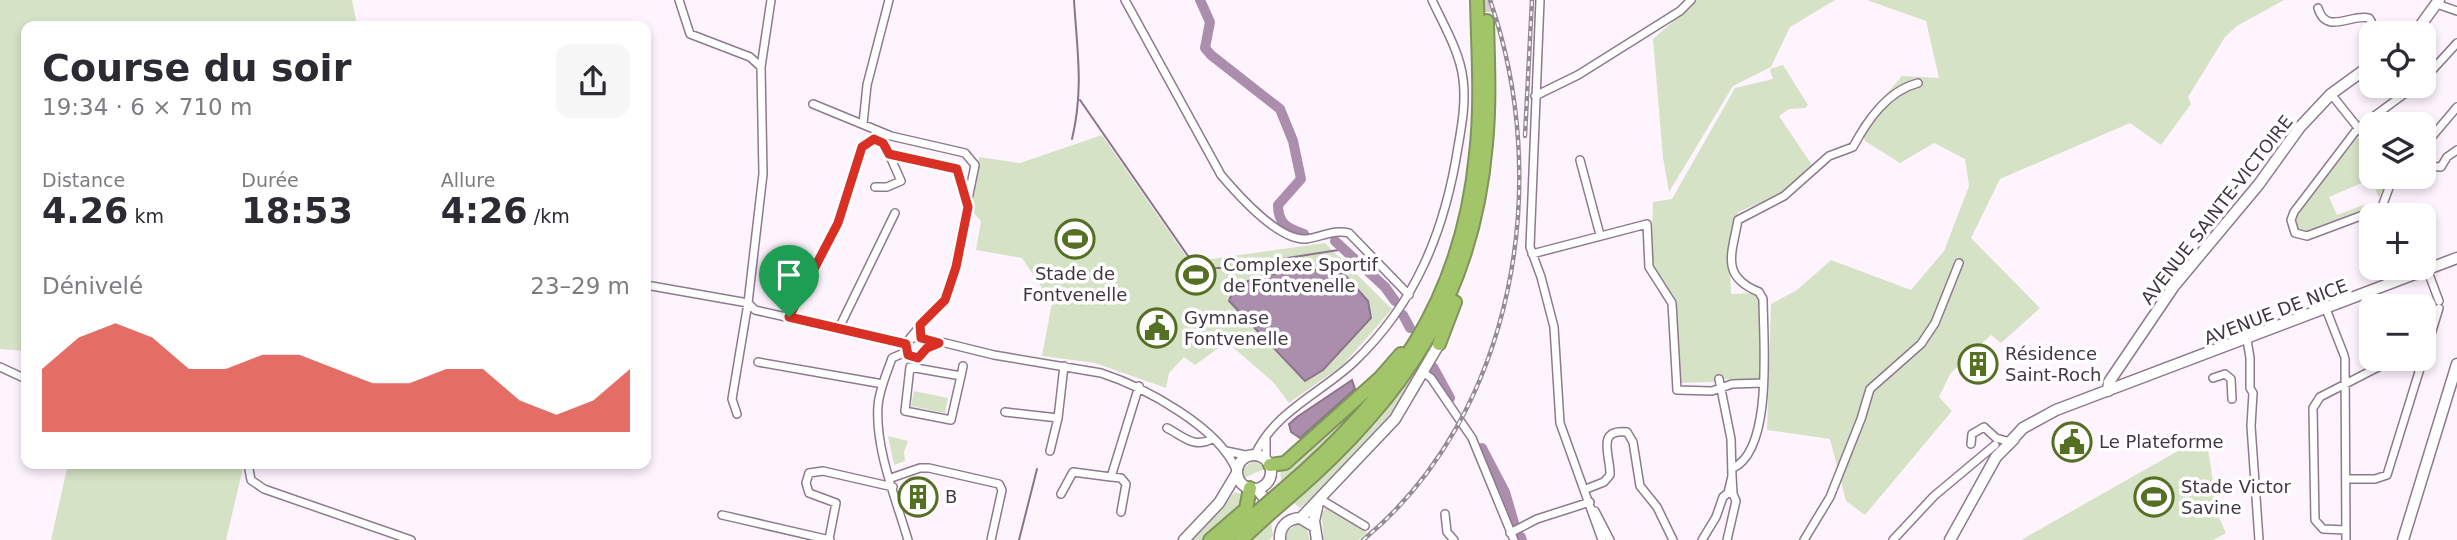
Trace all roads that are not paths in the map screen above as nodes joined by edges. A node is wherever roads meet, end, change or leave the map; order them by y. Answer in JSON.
{"nodes":[{"id":1,"x":679,"y":0,"type":"edge"},
{"id":2,"x":771,"y":0,"type":"edge"},
{"id":3,"x":889,"y":0,"type":"edge"},
{"id":4,"x":1125,"y":0,"type":"edge"},
{"id":5,"x":1432,"y":0,"type":"edge"},
{"id":6,"x":1477,"y":0,"type":"edge"},
{"id":7,"x":1540,"y":0,"type":"edge"},
{"id":8,"x":1691,"y":0,"type":"edge"},
{"id":9,"x":2442,"y":3,"type":"edge"},
{"id":10,"x":2318,"y":8,"type":"dead end"},
{"id":11,"x":2457,"y":11,"type":"edge"},
{"id":12,"x":1488,"y":21,"type":"tunnel mouth"},
{"id":13,"x":2370,"y":21,"type":"edge"},
{"id":14,"x":2426,"y":21,"type":"edge"},
{"id":15,"x":2457,"y":43,"type":"edge"},
{"id":16,"x":2436,"y":66,"type":"edge"},
{"id":17,"x":761,"y":67,"type":"junction"},
{"id":18,"x":2359,"y":74,"type":"edge"},
{"id":19,"x":1918,"y":83,"type":"dead end"},
{"id":20,"x":2331,"y":94,"type":"junction"},
{"id":21,"x":1535,"y":96,"type":"junction"},
{"id":22,"x":2398,"y":98,"type":"edge"},
{"id":23,"x":813,"y":104,"type":"dead end"},
{"id":24,"x":2457,"y":107,"type":"edge"},
{"id":25,"x":863,"y":124,"type":"junction"},
{"id":26,"x":2358,"y":128,"type":"junction"},
{"id":27,"x":2436,"y":132,"type":"edge"},
{"id":28,"x":2457,"y":150,"type":"edge"},
{"id":29,"x":889,"y":154,"type":"junction"},
{"id":30,"x":1580,"y":160,"type":"dead end"},
{"id":31,"x":2436,"y":167,"type":"edge"},
{"id":32,"x":875,"y":187,"type":"dead end"},
{"id":33,"x":968,"y":207,"type":"junction"},
{"id":34,"x":895,"y":213,"type":"dead end"},
{"id":35,"x":2359,"y":219,"type":"edge"},
{"id":36,"x":1600,"y":235,"type":"junction"},
{"id":37,"x":1468,"y":244,"type":"junction"},
{"id":38,"x":1532,"y":254,"type":"junction"},
{"id":39,"x":2457,"y":258,"type":"edge"},
{"id":40,"x":1959,"y":263,"type":"dead end"},
{"id":41,"x":2436,"y":266,"type":"edge"},
{"id":42,"x":2387,"y":280,"type":"edge"},
{"id":43,"x":651,"y":286,"type":"edge"},
{"id":44,"x":1409,"y":295,"type":"junction"},
{"id":45,"x":2436,"y":296,"type":"edge"},
{"id":46,"x":748,"y":303,"type":"junction"},
{"id":47,"x":2326,"y":309,"type":"junction"},
{"id":48,"x":2436,"y":313,"type":"edge"},
{"id":49,"x":789,"y":317,"type":"junction"},
{"id":50,"x":1428,"y":319,"type":"junction"},
{"id":51,"x":920,"y":325,"type":"junction"},
{"id":52,"x":839,"y":328,"type":"junction"},
{"id":53,"x":2247,"y":340,"type":"junction"},
{"id":54,"x":924,"y":342,"type":"junction"},
{"id":55,"x":1439,"y":344,"type":"joint"},
{"id":56,"x":907,"y":345,"type":"junction"},
{"id":57,"x":758,"y":362,"type":"dead end"},
{"id":58,"x":2457,"y":364,"type":"edge"},
{"id":59,"x":963,"y":366,"type":"dead end"},
{"id":60,"x":1064,"y":366,"type":"junction"},
{"id":61,"x":0,"y":367,"type":"edge"},
{"id":62,"x":2371,"y":371,"type":"edge"},
{"id":63,"x":2419,"y":371,"type":"edge"},
{"id":64,"x":1424,"y":373,"type":"junction"},
{"id":65,"x":2249,"y":375,"type":"junction"},
{"id":66,"x":961,"y":376,"type":"junction"},
{"id":67,"x":21,"y":377,"type":"edge"},
{"id":68,"x":2213,"y":378,"type":"dead end"},
{"id":69,"x":1719,"y":379,"type":"dead end"},
{"id":70,"x":2145,"y":379,"type":"junction"},
{"id":71,"x":2231,"y":379,"type":"junction"},
{"id":72,"x":1763,"y":383,"type":"junction"},
{"id":73,"x":2457,"y":383,"type":"edge"},
{"id":74,"x":883,"y":384,"type":"junction"},
{"id":75,"x":1418,"y":384,"type":"junction"},
{"id":76,"x":2346,"y":384,"type":"junction"},
{"id":77,"x":1139,"y":386,"type":"junction"},
{"id":78,"x":1436,"y":386,"type":"junction"},
{"id":79,"x":1721,"y":389,"type":"junction"},
{"id":80,"x":2108,"y":391,"type":"junction"},
{"id":81,"x":2232,"y":399,"type":"dead end"},
{"id":82,"x":1005,"y":412,"type":"dead end"},
{"id":83,"x":737,"y":414,"type":"dead end"},
{"id":84,"x":2444,"y":414,"type":"junction"},
{"id":85,"x":1058,"y":418,"type":"junction"},
{"id":86,"x":1167,"y":428,"type":"dead end"},
{"id":87,"x":1267,"y":435,"type":"junction"},
{"id":88,"x":1212,"y":439,"type":"junction"},
{"id":89,"x":2001,"y":443,"type":"junction"},
{"id":90,"x":1971,"y":444,"type":"dead end"},
{"id":91,"x":1226,"y":451,"type":"junction"},
{"id":92,"x":1050,"y":452,"type":"dead end"},
{"id":93,"x":1252,"y":455,"type":"junction"},
{"id":94,"x":1268,"y":462,"type":"junction"},
{"id":95,"x":249,"y":469,"type":"edge"},
{"id":96,"x":1732,"y":472,"type":"junction"},
{"id":97,"x":1237,"y":473,"type":"junction"},
{"id":98,"x":1111,"y":477,"type":"junction"},
{"id":99,"x":891,"y":478,"type":"junction"},
{"id":100,"x":2347,"y":479,"type":"junction"},
{"id":101,"x":2422,"y":486,"type":"junction"},
{"id":102,"x":893,"y":487,"type":"junction"},
{"id":103,"x":1251,"y":488,"type":"junction"},
{"id":104,"x":1586,"y":489,"type":"junction"},
{"id":105,"x":1280,"y":493,"type":"junction"},
{"id":106,"x":1061,"y":494,"type":"dead end"},
{"id":107,"x":1730,"y":494,"type":"junction"},
{"id":108,"x":1319,"y":500,"type":"junction"},
{"id":109,"x":1219,"y":503,"type":"junction"},
{"id":110,"x":1591,"y":505,"type":"junction"},
{"id":111,"x":1268,"y":509,"type":"junction"},
{"id":112,"x":1121,"y":512,"type":"dead end"},
{"id":113,"x":1445,"y":514,"type":"dead end"},
{"id":114,"x":722,"y":515,"type":"dead end"},
{"id":115,"x":1298,"y":518,"type":"junction"},
{"id":116,"x":1365,"y":526,"type":"dead end"},
{"id":117,"x":1315,"y":527,"type":"junction"},
{"id":118,"x":1282,"y":528,"type":"junction"},
{"id":119,"x":2346,"y":530,"type":"junction"},
{"id":120,"x":1513,"y":535,"type":"edge"},
{"id":121,"x":411,"y":540,"type":"edge"},
{"id":122,"x":830,"y":540,"type":"edge"},
{"id":123,"x":908,"y":540,"type":"edge"},
{"id":124,"x":991,"y":540,"type":"edge"},
{"id":125,"x":1184,"y":540,"type":"edge"},
{"id":126,"x":1210,"y":540,"type":"edge"},
{"id":127,"x":1225,"y":540,"type":"edge"},
{"id":128,"x":1241,"y":540,"type":"edge"},
{"id":129,"x":1280,"y":540,"type":"edge"},
{"id":130,"x":1317,"y":540,"type":"edge"},
{"id":131,"x":1454,"y":540,"type":"edge"},
{"id":132,"x":1602,"y":540,"type":"edge"},
{"id":133,"x":1611,"y":540,"type":"edge"},
{"id":134,"x":1673,"y":540,"type":"edge"},
{"id":135,"x":1702,"y":540,"type":"edge"},
{"id":136,"x":1727,"y":540,"type":"edge"},
{"id":137,"x":1804,"y":540,"type":"edge"},
{"id":138,"x":1893,"y":540,"type":"edge"},
{"id":139,"x":1950,"y":540,"type":"edge"},
{"id":140,"x":2259,"y":540,"type":"edge"},
{"id":141,"x":2346,"y":540,"type":"edge"},
{"id":142,"x":2403,"y":540,"type":"edge"},
{"id":143,"x":2409,"y":540,"type":"edge"}],
"edges":[{"from":1,"to":17,"type":"street"},
{"from":2,"to":17,"type":"street"},
{"from":3,"to":25,"type":"street"},
{"from":4,"to":44,"type":"street"},
{"from":5,"to":44,"type":"street"},
{"from":6,"to":50,"type":"highway"},
{"from":7,"to":21,"type":"street"},
{"from":8,"to":21,"type":"street"},
{"from":9,"to":11,"type":"street"},
{"from":9,"to":14,"type":"main road"},
{"from":10,"to":13,"type":"street"},
{"from":12,"to":37,"type":"highway"},
{"from":15,"to":16,"type":"street"},
{"from":17,"to":46,"type":"street"},
{"from":18,"to":20,"type":"main road","name":"AVENUE SAINTE-VICTOIRE"},
{"from":19,"to":72,"type":"street"},
{"from":20,"to":26,"type":"street"},
{"from":20,"to":80,"type":"main road","name":"AVENUE SAINTE-VICTOIRE"},
{"from":21,"to":38,"type":"street"},
{"from":22,"to":26,"type":"street"},
{"from":23,"to":25,"type":"street"},
{"from":24,"to":27,"type":"street"},
{"from":25,"to":33,"type":"street"},
{"from":26,"to":35,"type":"street"},
{"from":28,"to":31,"type":"street"},
{"from":29,"to":32,"type":"street"},
{"from":29,"to":33,"type":"street"},
{"from":29,"to":49,"type":"street"},
{"from":30,"to":36,"type":"street"},
{"from":33,"to":51,"type":"street"},
{"from":34,"to":52,"type":"street"},
{"from":36,"to":38,"type":"street"},
{"from":36,"to":79,"type":"street"},
{"from":37,"to":55,"type":"highway"},
{"from":37,"to":105,"type":"highway"},
{"from":38,"to":104,"type":"street"},
{"from":39,"to":41,"type":"main road","name":"AVENUE DE NICE"},
{"from":40,"to":137,"type":"street"},
{"from":42,"to":47,"type":"main road","name":"AVENUE DE NICE"},
{"from":43,"to":46,"type":"street"},
{"from":44,"to":87,"type":"street"},
{"from":45,"to":48,"type":"street"},
{"from":46,"to":49,"type":"street"},
{"from":46,"to":83,"type":"street"},
{"from":47,"to":53,"type":"main road","name":"AVENUE DE NICE"},
{"from":47,"to":76,"type":"street"},
{"from":49,"to":52,"type":"street"},
{"from":50,"to":94,"type":"highway"},
{"from":50,"to":105,"type":"highway"},
{"from":51,"to":54,"type":"street"},
{"from":51,"to":56,"type":"street"},
{"from":52,"to":56,"type":"street"},
{"from":53,"to":65,"type":"street"},
{"from":53,"to":70,"type":"main road","name":"AVENUE DE NICE"},
{"from":54,"to":56,"type":"street"},
{"from":54,"to":56,"type":"street"},
{"from":54,"to":60,"type":"street"},
{"from":55,"to":64,"type":"main road"},
{"from":56,"to":74,"type":"street"},
{"from":57,"to":74,"type":"street"},
{"from":58,"to":84,"type":"main road"},
{"from":59,"to":66,"type":"street"},
{"from":60,"to":77,"type":"street"},
{"from":60,"to":85,"type":"street"},
{"from":61,"to":67,"type":"street"},
{"from":62,"to":76,"type":"street"},
{"from":63,"to":100,"type":"street"},
{"from":64,"to":75,"type":"main road"},
{"from":64,"to":78,"type":"street"},
{"from":65,"to":71,"type":"street"},
{"from":65,"to":140,"type":"street"},
{"from":66,"to":66,"type":"street"},
{"from":68,"to":71,"type":"street"},
{"from":69,"to":79,"type":"street"},
{"from":70,"to":80,"type":"main road","name":"AVENUE DE NICE"},
{"from":70,"to":89,"type":"main road","name":"AVENUE DE NICE"},
{"from":71,"to":81,"type":"street"},
{"from":72,"to":79,"type":"street"},
{"from":72,"to":96,"type":"street"},
{"from":73,"to":84,"type":"main road"},
{"from":74,"to":99,"type":"street"},
{"from":75,"to":78,"type":"street"},
{"from":75,"to":108,"type":"main road"},
{"from":76,"to":100,"type":"street"},
{"from":76,"to":119,"type":"street"},
{"from":77,"to":88,"type":"street"},
{"from":77,"to":98,"type":"street"},
{"from":78,"to":120,"type":"street"},
{"from":79,"to":96,"type":"street"},
{"from":80,"to":89,"type":"main road","name":"AVENUE DE NICE"},
{"from":82,"to":85,"type":"street"},
{"from":84,"to":101,"type":"main road"},
{"from":85,"to":92,"type":"street"},
{"from":86,"to":88,"type":"street"},
{"from":87,"to":93,"type":"street"},
{"from":87,"to":94,"type":"street"},
{"from":88,"to":91,"type":"street"},
{"from":89,"to":90,"type":"street"},
{"from":89,"to":138,"type":"street"},
{"from":89,"to":139,"type":"main road"},
{"from":91,"to":93,"type":"street"},
{"from":91,"to":97,"type":"street"},
{"from":93,"to":94,"type":"main road"},
{"from":93,"to":97,"type":"main road"},
{"from":94,"to":105,"type":"main road"},
{"from":95,"to":121,"type":"street"},
{"from":96,"to":107,"type":"street"},
{"from":97,"to":103,"type":"main road"},
{"from":97,"to":109,"type":"main road"},
{"from":98,"to":106,"type":"street"},
{"from":98,"to":112,"type":"street"},
{"from":99,"to":102,"type":"street"},
{"from":99,"to":124,"type":"street"},
{"from":100,"to":119,"type":"street"},
{"from":101,"to":142,"type":"main road"},
{"from":101,"to":143,"type":"main road"},
{"from":102,"to":122,"type":"street"},
{"from":102,"to":123,"type":"street"},
{"from":103,"to":105,"type":"main road"},
{"from":103,"to":109,"type":"main road"},
{"from":103,"to":111,"type":"main road"},
{"from":103,"to":126,"type":"highway"},
{"from":104,"to":110,"type":"street"},
{"from":104,"to":134,"type":"street"},
{"from":105,"to":111,"type":"highway","bridge":true},
{"from":105,"to":115,"type":"main road"},
{"from":107,"to":135,"type":"street"},
{"from":107,"to":136,"type":"street"},
{"from":108,"to":115,"type":"main road"},
{"from":108,"to":116,"type":"street"},
{"from":108,"to":117,"type":"main road"},
{"from":109,"to":125,"type":"main road"},
{"from":110,"to":120,"type":"street"},
{"from":110,"to":132,"type":"street"},
{"from":110,"to":133,"type":"street"},
{"from":111,"to":118,"type":"main road"},
{"from":111,"to":127,"type":"highway"},
{"from":111,"to":128,"type":"highway"},
{"from":113,"to":131,"type":"street"},
{"from":114,"to":122,"type":"street"},
{"from":115,"to":117,"type":"main road"},
{"from":115,"to":118,"type":"main road"},
{"from":117,"to":130,"type":"main road"},
{"from":118,"to":129,"type":"main road"},
{"from":119,"to":141,"type":"street"}]}
